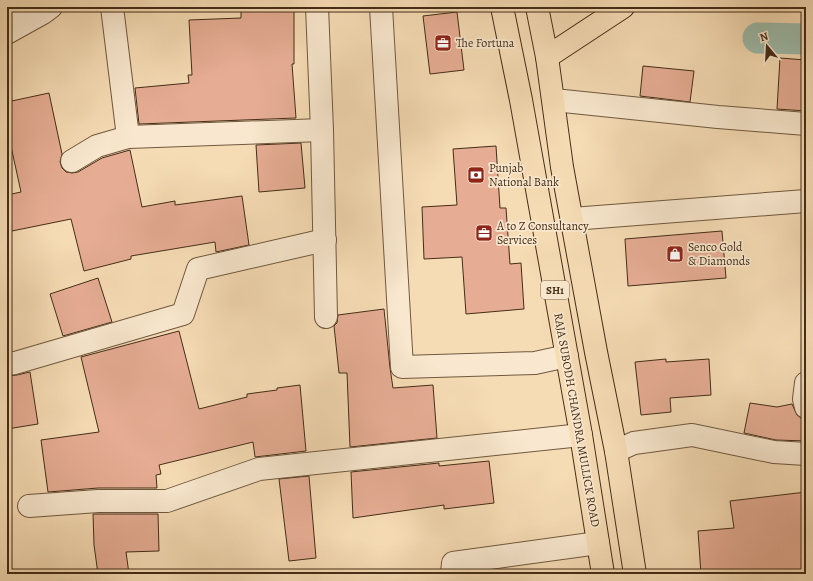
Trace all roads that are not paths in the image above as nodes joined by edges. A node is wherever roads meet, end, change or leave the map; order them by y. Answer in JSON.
{"nodes":[{"id":1,"x":35,"y":7,"type":"edge"},
{"id":2,"x":50,"y":7,"type":"edge"},
{"id":3,"x":112,"y":7,"type":"edge"},
{"id":4,"x":317,"y":7,"type":"edge"},
{"id":5,"x":381,"y":7,"type":"edge"},
{"id":6,"x":502,"y":7,"type":"edge"},
{"id":7,"x":537,"y":7,"type":"edge"},
{"id":8,"x":623,"y":7,"type":"edge"},
{"id":9,"x":7,"y":14,"type":"edge"},
{"id":10,"x":7,"y":33,"type":"edge"},
{"id":11,"x":547,"y":57,"type":"junction"},
{"id":12,"x":554,"y":100,"type":"junction"},
{"id":13,"x":806,"y":124,"type":"edge"},
{"id":14,"x":322,"y":130,"type":"junction"},
{"id":15,"x":128,"y":137,"type":"junction"},
{"id":16,"x":72,"y":161,"type":"dead end"},
{"id":17,"x":806,"y":201,"type":"edge"},
{"id":18,"x":572,"y":219,"type":"junction"},
{"id":19,"x":325,"y":240,"type":"junction"},
{"id":20,"x":326,"y":317,"type":"dead end"},
{"id":21,"x":567,"y":356,"type":"junction"},
{"id":22,"x":7,"y":364,"type":"edge"},
{"id":23,"x":806,"y":383,"type":"edge"},
{"id":24,"x":806,"y":407,"type":"edge"},
{"id":25,"x":581,"y":435,"type":"junction"},
{"id":26,"x":616,"y":451,"type":"junction"},
{"id":27,"x":806,"y":454,"type":"edge"},
{"id":28,"x":28,"y":506,"type":"dead end"},
{"id":29,"x":598,"y":543,"type":"junction"},
{"id":30,"x":452,"y":574,"type":"edge"},
{"id":31,"x":603,"y":574,"type":"edge"},
{"id":32,"x":635,"y":574,"type":"edge"}],
"edges":[{"from":1,"to":9,"type":"street"},
{"from":2,"to":10,"type":"street"},
{"from":3,"to":15,"type":"street"},
{"from":4,"to":14,"type":"street"},
{"from":5,"to":21,"type":"street"},
{"from":6,"to":21,"type":"main road","name":"RAJA SUBODH CHANDRA MULLICK ROAD","number":"SH1"},
{"from":7,"to":11,"type":"main road","number":"SH1"},
{"from":8,"to":11,"type":"main road"},
{"from":11,"to":12,"type":"main road","number":"SH1"},
{"from":12,"to":13,"type":"street"},
{"from":12,"to":18,"type":"main road","number":"SH1"},
{"from":14,"to":15,"type":"street"},
{"from":14,"to":19,"type":"street"},
{"from":15,"to":16,"type":"street"},
{"from":17,"to":18,"type":"street"},
{"from":18,"to":26,"type":"main road","number":"SH1"},
{"from":19,"to":20,"type":"street"},
{"from":19,"to":22,"type":"street"},
{"from":21,"to":25,"type":"main road","name":"RAJA SUBODH CHANDRA MULLICK ROAD","number":"SH1"},
{"from":23,"to":24,"type":"street"},
{"from":25,"to":28,"type":"street"},
{"from":25,"to":29,"type":"main road","name":"RAJA SUBODH CHANDRA MULLICK ROAD","number":"SH1"},
{"from":26,"to":27,"type":"street"},
{"from":26,"to":32,"type":"main road","number":"SH1"},
{"from":29,"to":30,"type":"street"},
{"from":29,"to":31,"type":"main road","name":"RAJA SUBODH CHANDRA MULLICK ROAD","number":"SH1"}]}
